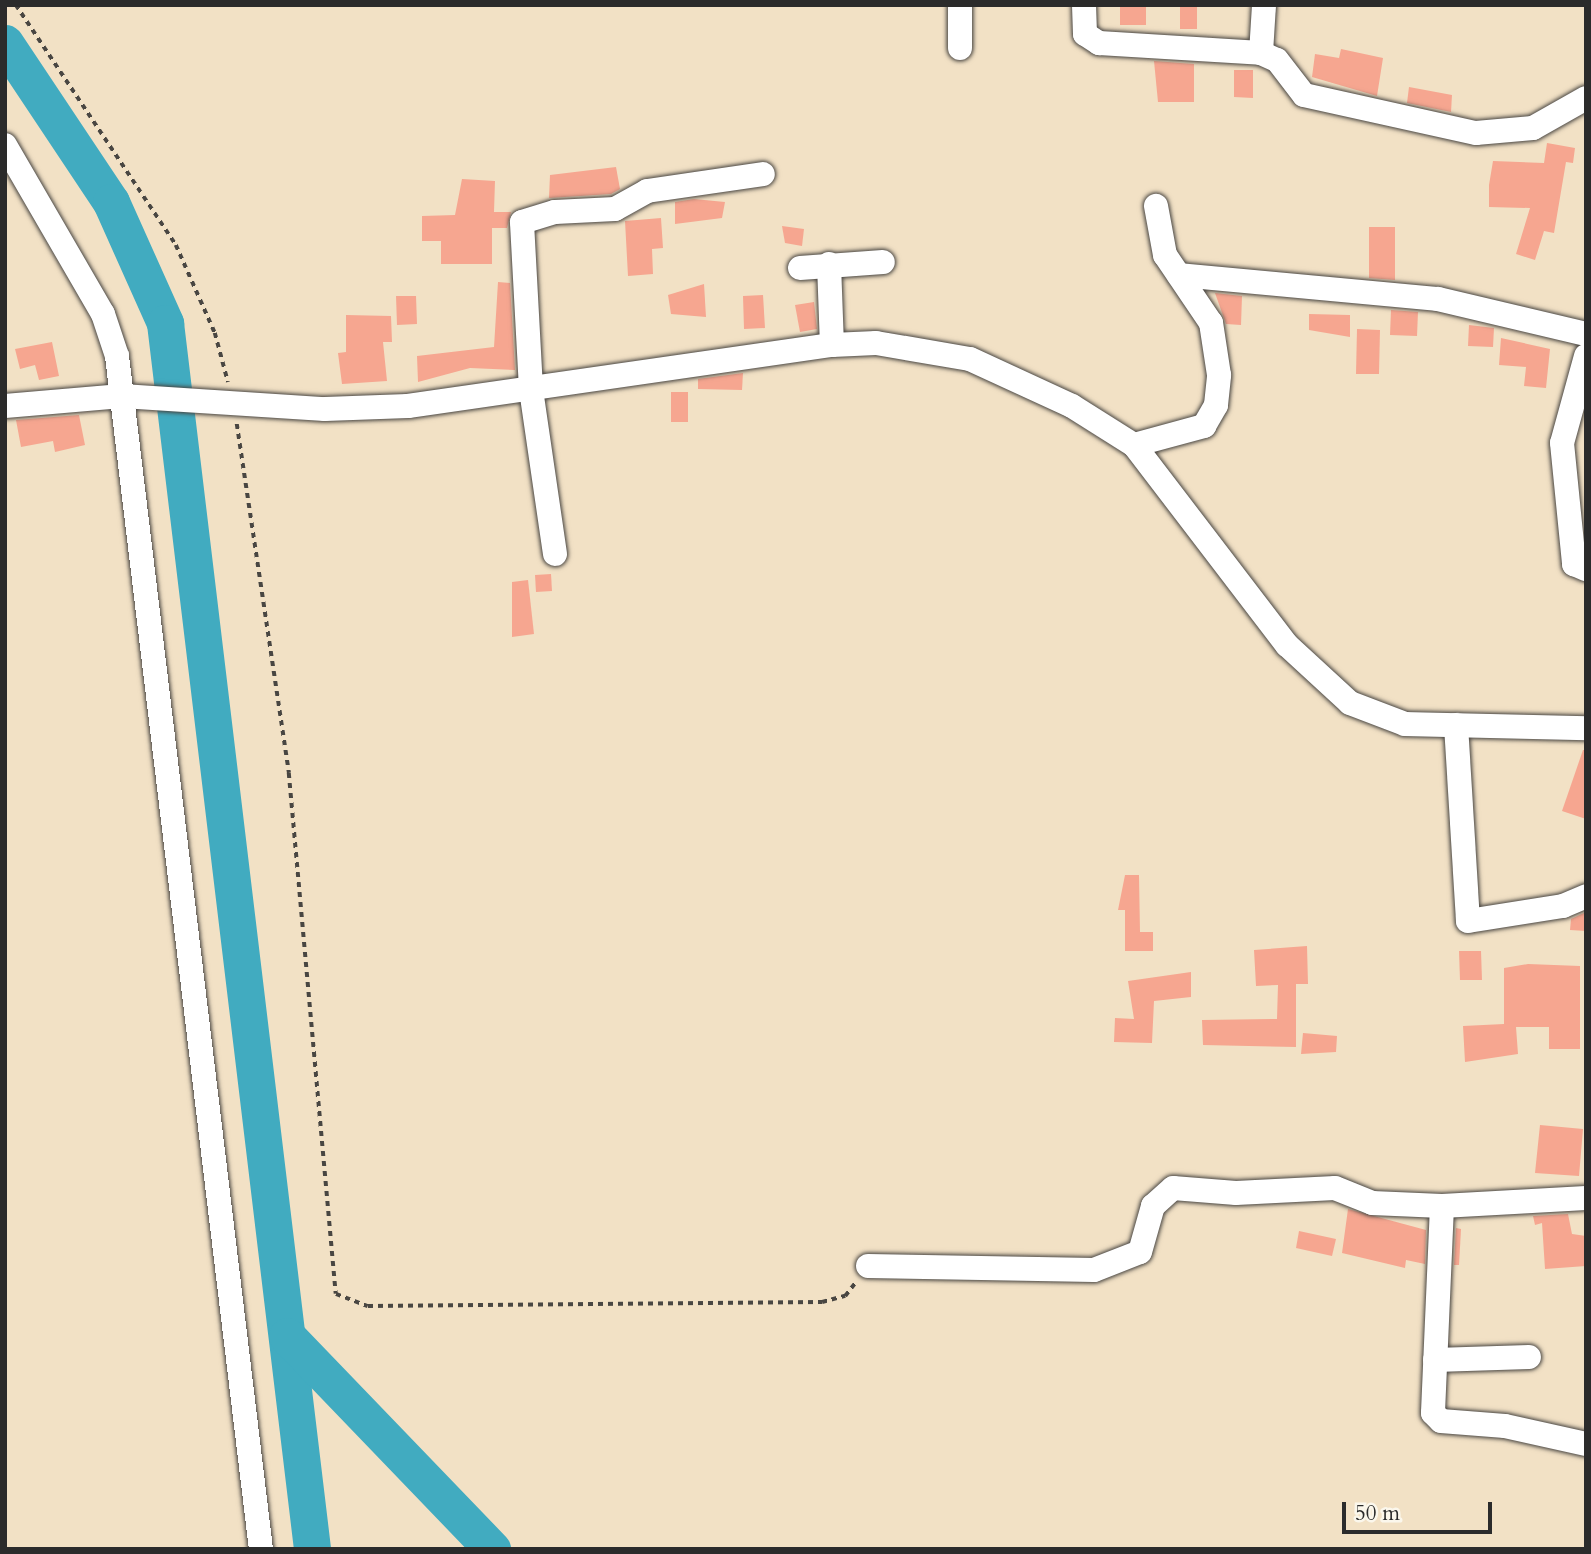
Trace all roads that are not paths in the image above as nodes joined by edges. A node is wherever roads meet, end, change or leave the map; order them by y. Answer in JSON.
{"nodes":[{"id":1,"x":960,"y":5,"type":"edge"},
{"id":2,"x":1084,"y":5,"type":"edge"},
{"id":3,"x":1264,"y":5,"type":"edge"},
{"id":4,"x":960,"y":48,"type":"dead end"},
{"id":5,"x":1261,"y":53,"type":"junction"},
{"id":6,"x":1586,"y":98,"type":"edge"},
{"id":7,"x":5,"y":145,"type":"edge"},
{"id":8,"x":763,"y":174,"type":"dead end"},
{"id":9,"x":1156,"y":206,"type":"dead end"},
{"id":10,"x":883,"y":262,"type":"dead end"},
{"id":11,"x":829,"y":264,"type":"junction"},
{"id":12,"x":800,"y":268,"type":"dead end"},
{"id":13,"x":1180,"y":275,"type":"junction"},
{"id":14,"x":1586,"y":334,"type":"edge"},
{"id":15,"x":832,"y":345,"type":"junction"},
{"id":16,"x":1586,"y":356,"type":"edge"},
{"id":17,"x":531,"y":389,"type":"junction"},
{"id":18,"x":125,"y":397,"type":"junction"},
{"id":19,"x":5,"y":406,"type":"edge"},
{"id":20,"x":1135,"y":445,"type":"junction"},
{"id":21,"x":555,"y":554,"type":"dead end"},
{"id":22,"x":1586,"y":569,"type":"edge"},
{"id":23,"x":1456,"y":725,"type":"junction"},
{"id":24,"x":1586,"y":728,"type":"edge"},
{"id":25,"x":1586,"y":896,"type":"edge"},
{"id":26,"x":1586,"y":1198,"type":"edge"},
{"id":27,"x":1442,"y":1206,"type":"junction"},
{"id":28,"x":868,"y":1266,"type":"road end"},
{"id":29,"x":1529,"y":1357,"type":"dead end"},
{"id":30,"x":1435,"y":1360,"type":"junction"},
{"id":31,"x":1586,"y":1444,"type":"edge"},
{"id":32,"x":261,"y":1549,"type":"edge"}],
"edges":[{"from":1,"to":4,"type":"street"},
{"from":2,"to":5,"type":"street"},
{"from":3,"to":5,"type":"street"},
{"from":5,"to":6,"type":"street"},
{"from":7,"to":18,"type":"street"},
{"from":8,"to":17,"type":"street"},
{"from":9,"to":13,"type":"street"},
{"from":10,"to":11,"type":"street"},
{"from":11,"to":12,"type":"street"},
{"from":11,"to":15,"type":"street"},
{"from":13,"to":14,"type":"street"},
{"from":13,"to":20,"type":"street"},
{"from":15,"to":17,"type":"street"},
{"from":15,"to":20,"type":"street"},
{"from":16,"to":22,"type":"street"},
{"from":17,"to":18,"type":"street"},
{"from":17,"to":21,"type":"street"},
{"from":18,"to":19,"type":"street"},
{"from":18,"to":32,"type":"street"},
{"from":20,"to":23,"type":"street"},
{"from":23,"to":24,"type":"street"},
{"from":23,"to":25,"type":"street"},
{"from":26,"to":27,"type":"street"},
{"from":27,"to":28,"type":"street"},
{"from":27,"to":30,"type":"street"},
{"from":29,"to":30,"type":"street"},
{"from":30,"to":31,"type":"street"}]}
